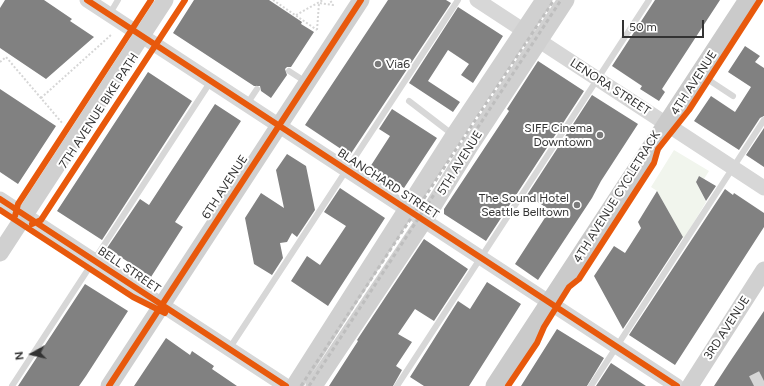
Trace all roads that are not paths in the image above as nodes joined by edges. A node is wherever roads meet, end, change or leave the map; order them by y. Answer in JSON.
{"nodes":[{"id":1,"x":87,"y":0,"type":"edge"},
{"id":2,"x":118,"y":0,"type":"edge"},
{"id":3,"x":165,"y":0,"type":"edge"},
{"id":4,"x":361,"y":0,"type":"edge"},
{"id":5,"x":458,"y":0,"type":"edge"},
{"id":6,"x":477,"y":0,"type":"edge"},
{"id":7,"x":544,"y":0,"type":"edge"},
{"id":8,"x":566,"y":0,"type":"edge"},
{"id":9,"x":648,"y":0,"type":"edge"},
{"id":10,"x":748,"y":0,"type":"edge"},
{"id":11,"x":109,"y":15,"type":"junction"},
{"id":12,"x":524,"y":31,"type":"junction"},
{"id":13,"x":141,"y":36,"type":"junction"},
{"id":14,"x":538,"y":40,"type":"junction"},
{"id":15,"x":289,"y":71,"type":"dead end"},
{"id":16,"x":700,"y":74,"type":"junction"},
{"id":17,"x":597,"y":79,"type":"junction"},
{"id":18,"x":211,"y":81,"type":"junction"},
{"id":19,"x":306,"y":82,"type":"junction"},
{"id":20,"x":257,"y":89,"type":"dead end"},
{"id":21,"x":733,"y":96,"type":"dead end"},
{"id":22,"x":409,"y":101,"type":"dead end"},
{"id":23,"x":247,"y":104,"type":"junction"},
{"id":24,"x":764,"y":120,"type":"edge"},
{"id":25,"x":278,"y":124,"type":"junction"},
{"id":26,"x":667,"y":124,"type":"junction"},
{"id":27,"x":454,"y":135,"type":"junction"},
{"id":28,"x":733,"y":168,"type":"junction"},
{"id":29,"x":346,"y":169,"type":"junction"},
{"id":30,"x":764,"y":188,"type":"edge"},
{"id":31,"x":0,"y":199,"type":"edge"},
{"id":32,"x":406,"y":209,"type":"junction"},
{"id":33,"x":24,"y":215,"type":"junction"},
{"id":34,"x":424,"y":221,"type":"junction"},
{"id":35,"x":0,"y":253,"type":"edge"},
{"id":36,"x":482,"y":258,"type":"junction"},
{"id":37,"x":94,"y":259,"type":"junction"},
{"id":38,"x":764,"y":270,"type":"edge"},
{"id":39,"x":549,"y":302,"type":"junction"},
{"id":40,"x":162,"y":305,"type":"junction"},
{"id":41,"x":616,"y":347,"type":"junction"},
{"id":42,"x":229,"y":349,"type":"junction"},
{"id":43,"x":12,"y":386,"type":"edge"},
{"id":44,"x":109,"y":386,"type":"edge"},
{"id":45,"x":286,"y":386,"type":"edge"},
{"id":46,"x":294,"y":386,"type":"edge"},
{"id":47,"x":314,"y":386,"type":"edge"},
{"id":48,"x":397,"y":386,"type":"edge"},
{"id":49,"x":495,"y":386,"type":"edge"},
{"id":50,"x":591,"y":386,"type":"edge"},
{"id":51,"x":677,"y":386,"type":"edge"},
{"id":52,"x":690,"y":386,"type":"edge"}],
"edges":[{"from":1,"to":11,"type":"street","name":"BLANCHARD STREET"},
{"from":2,"to":11,"type":"lane"},
{"from":3,"to":13,"type":"main road"},
{"from":4,"to":19,"type":"main road","name":"6TH AVENUE"},
{"from":5,"to":29,"type":"lane"},
{"from":6,"to":12,"type":"street","name":"LENORA STREET"},
{"from":7,"to":12,"type":"main road","name":"5TH AVENUE"},
{"from":8,"to":14,"type":"main road","name":"5TH AVENUE"},
{"from":9,"to":17,"type":"lane"},
{"from":10,"to":16,"type":"main road","name":"4TH AVENUE"},
{"from":11,"to":13,"type":"street","name":"BLANCHARD STREET"},
{"from":12,"to":14,"type":"street","name":"LENORA STREET"},
{"from":12,"to":27,"type":"main road","name":"5TH AVENUE"},
{"from":13,"to":18,"type":"street","name":"BLANCHARD STREET"},
{"from":13,"to":33,"type":"main road"},
{"from":14,"to":17,"type":"street","name":"LENORA STREET"},
{"from":14,"to":34,"type":"main road","name":"5TH AVENUE"},
{"from":15,"to":19,"type":"lane"},
{"from":16,"to":21,"type":"lane"},
{"from":16,"to":26,"type":"main road","name":"4TH AVENUE"},
{"from":17,"to":26,"type":"street","name":"LENORA STREET"},
{"from":17,"to":36,"type":"lane"},
{"from":18,"to":23,"type":"street","name":"BLANCHARD STREET"},
{"from":18,"to":37,"type":"lane"},
{"from":19,"to":25,"type":"main road","name":"6TH AVENUE"},
{"from":20,"to":23,"type":"lane"},
{"from":22,"to":27,"type":"lane"},
{"from":23,"to":25,"type":"street","name":"BLANCHARD STREET"},
{"from":24,"to":28,"type":"lane"},
{"from":25,"to":29,"type":"street","name":"BLANCHARD STREET"},
{"from":25,"to":40,"type":"main road","name":"6TH AVENUE"},
{"from":26,"to":28,"type":"street","name":"LENORA STREET"},
{"from":26,"to":39,"type":"main road","name":"4TH AVENUE"},
{"from":27,"to":32,"type":"main road","name":"5TH AVENUE"},
{"from":28,"to":30,"type":"street","name":"LENORA STREET"},
{"from":28,"to":41,"type":"lane"},
{"from":29,"to":32,"type":"street","name":"BLANCHARD STREET"},
{"from":29,"to":42,"type":"lane"},
{"from":31,"to":33,"type":"street","name":"BELL STREET"},
{"from":32,"to":34,"type":"street","name":"BLANCHARD STREET"},
{"from":32,"to":46,"type":"main road","name":"5TH AVENUE"},
{"from":33,"to":35,"type":"main road"},
{"from":33,"to":37,"type":"street","name":"BELL STREET"},
{"from":34,"to":36,"type":"street","name":"BLANCHARD STREET"},
{"from":34,"to":47,"type":"main road","name":"5TH AVENUE"},
{"from":36,"to":39,"type":"street","name":"BLANCHARD STREET"},
{"from":36,"to":48,"type":"lane"},
{"from":37,"to":40,"type":"street","name":"BELL STREET"},
{"from":37,"to":43,"type":"lane"},
{"from":38,"to":52,"type":"main road","name":"3RD AVENUE"},
{"from":39,"to":41,"type":"street","name":"BLANCHARD STREET"},
{"from":39,"to":49,"type":"main road","name":"4TH AVENUE"},
{"from":40,"to":42,"type":"street","name":"BELL STREET"},
{"from":40,"to":44,"type":"main road","name":"6TH AVENUE"},
{"from":41,"to":50,"type":"lane"},
{"from":41,"to":51,"type":"street","name":"BLANCHARD STREET"},
{"from":42,"to":45,"type":"street","name":"BELL STREET"}]}
